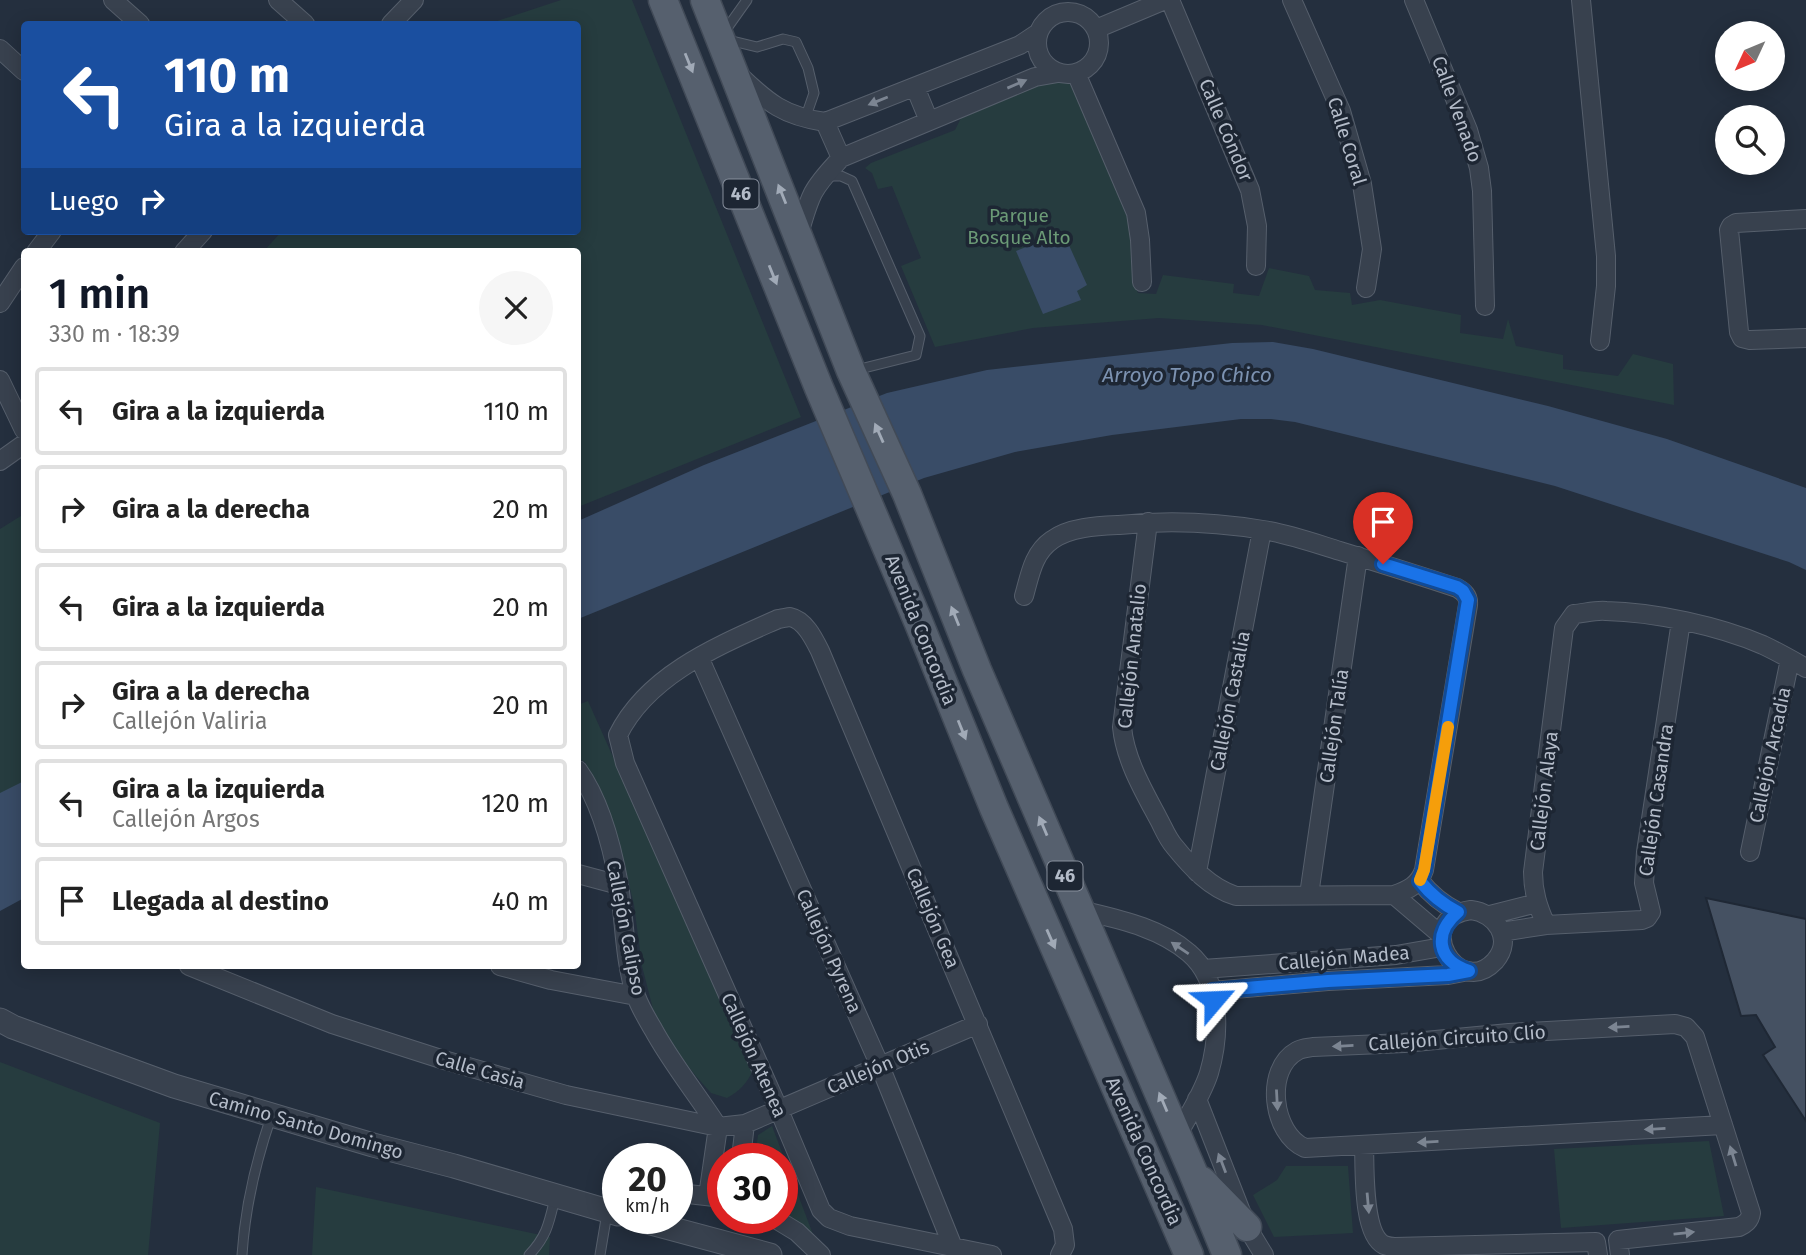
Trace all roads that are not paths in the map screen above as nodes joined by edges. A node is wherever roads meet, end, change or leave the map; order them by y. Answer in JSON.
{"nodes":[{"id":1,"x":113,"y":0,"type":"edge"},
{"id":2,"x":278,"y":0,"type":"edge"},
{"id":3,"x":414,"y":0,"type":"edge"},
{"id":4,"x":663,"y":0,"type":"edge"},
{"id":5,"x":705,"y":0,"type":"edge"},
{"id":6,"x":747,"y":0,"type":"edge"},
{"id":7,"x":1165,"y":0,"type":"edge"},
{"id":8,"x":1170,"y":0,"type":"edge"},
{"id":9,"x":1292,"y":0,"type":"edge"},
{"id":10,"x":1414,"y":0,"type":"edge"},
{"id":11,"x":1581,"y":0,"type":"edge"},
{"id":12,"x":1051,"y":7,"type":"edge"},
{"id":13,"x":137,"y":21,"type":"edge"},
{"id":14,"x":301,"y":21,"type":"edge"},
{"id":15,"x":394,"y":21,"type":"edge"},
{"id":16,"x":1096,"y":29,"type":"junction"},
{"id":17,"x":1038,"y":33,"type":"junction"},
{"id":18,"x":720,"y":38,"type":"junction"},
{"id":19,"x":0,"y":49,"type":"edge"},
{"id":20,"x":21,"y":68,"type":"edge"},
{"id":21,"x":733,"y":69,"type":"junction"},
{"id":22,"x":1058,"y":73,"type":"junction"},
{"id":23,"x":1076,"y":73,"type":"junction"},
{"id":24,"x":915,"y":87,"type":"junction"},
{"id":25,"x":805,"y":119,"type":"junction"},
{"id":26,"x":929,"y":121,"type":"junction"},
{"id":27,"x":825,"y":122,"type":"junction"},
{"id":28,"x":841,"y":158,"type":"junction"},
{"id":29,"x":825,"y":176,"type":"junction"},
{"id":30,"x":1806,"y":219,"type":"edge"},
{"id":31,"x":799,"y":236,"type":"junction"},
{"id":32,"x":1256,"y":266,"type":"dead end"},
{"id":33,"x":21,"y":272,"type":"edge"},
{"id":34,"x":1142,"y":282,"type":"dead end"},
{"id":35,"x":1366,"y":288,"type":"dead end"},
{"id":36,"x":0,"y":303,"type":"edge"},
{"id":37,"x":1485,"y":306,"type":"dead end"},
{"id":38,"x":1806,"y":338,"type":"edge"},
{"id":39,"x":1600,"y":341,"type":"dead end"},
{"id":40,"x":852,"y":371,"type":"junction"},
{"id":41,"x":0,"y":380,"type":"edge"},
{"id":42,"x":21,"y":424,"type":"edge"},
{"id":43,"x":21,"y":446,"type":"edge"},
{"id":44,"x":0,"y":461,"type":"edge"},
{"id":45,"x":1148,"y":522,"type":"junction"},
{"id":46,"x":1262,"y":530,"type":"junction"},
{"id":47,"x":1358,"y":556,"type":"junction"},
{"id":48,"x":1024,"y":596,"type":"dead end"},
{"id":49,"x":1682,"y":621,"type":"junction"},
{"id":50,"x":699,"y":657,"type":"junction"},
{"id":51,"x":1790,"y":659,"type":"junction"},
{"id":52,"x":1806,"y":668,"type":"edge"},
{"id":53,"x":581,"y":775,"type":"edge"},
{"id":54,"x":1750,"y":852,"type":"dead end"},
{"id":55,"x":1197,"y":872,"type":"junction"},
{"id":56,"x":581,"y":875,"type":"edge"},
{"id":57,"x":1420,"y":881,"type":"junction"},
{"id":58,"x":619,"y":886,"type":"junction"},
{"id":59,"x":1309,"y":895,"type":"junction"},
{"id":60,"x":1394,"y":895,"type":"junction"},
{"id":61,"x":1536,"y":903,"type":"junction"},
{"id":62,"x":1080,"y":910,"type":"junction"},
{"id":63,"x":1458,"y":912,"type":"junction"},
{"id":64,"x":1490,"y":915,"type":"junction"},
{"id":65,"x":1546,"y":925,"type":"junction"},
{"id":66,"x":1501,"y":932,"type":"junction"},
{"id":67,"x":1442,"y":941,"type":"junction"},
{"id":68,"x":1327,"y":960,"type":"junction"},
{"id":69,"x":196,"y":969,"type":"edge"},
{"id":70,"x":510,"y":969,"type":"edge"},
{"id":71,"x":1203,"y":969,"type":"junction"},
{"id":72,"x":1469,"y":971,"type":"junction"},
{"id":73,"x":1328,"y":981,"type":"junction"},
{"id":74,"x":1212,"y":991,"type":"junction"},
{"id":75,"x":636,"y":996,"type":"junction"},
{"id":76,"x":0,"y":1020,"type":"edge"},
{"id":77,"x":978,"y":1024,"type":"junction"},
{"id":78,"x":880,"y":1066,"type":"junction"},
{"id":79,"x":1197,"y":1098,"type":"junction"},
{"id":80,"x":779,"y":1110,"type":"junction"},
{"id":81,"x":272,"y":1115,"type":"junction"},
{"id":82,"x":744,"y":1124,"type":"junction"},
{"id":83,"x":1723,"y":1125,"type":"junction"},
{"id":84,"x":718,"y":1128,"type":"junction"},
{"id":85,"x":1177,"y":1136,"type":"junction"},
{"id":86,"x":718,"y":1143,"type":"edge"},
{"id":87,"x":742,"y":1143,"type":"edge"},
{"id":88,"x":1364,"y":1146,"type":"junction"},
{"id":89,"x":1192,"y":1170,"type":"junction"},
{"id":90,"x":556,"y":1196,"type":"junction"},
{"id":91,"x":602,"y":1210,"type":"edge"},
{"id":92,"x":1172,"y":1215,"type":"junction"},
{"id":93,"x":1247,"y":1227,"type":"junction"},
{"id":94,"x":798,"y":1232,"type":"edge"},
{"id":95,"x":606,"y":1234,"type":"edge"},
{"id":96,"x":691,"y":1234,"type":"edge"},
{"id":97,"x":954,"y":1247,"type":"junction"},
{"id":98,"x":242,"y":1255,"type":"edge"},
{"id":99,"x":529,"y":1255,"type":"edge"},
{"id":100,"x":600,"y":1255,"type":"edge"},
{"id":101,"x":769,"y":1255,"type":"edge"},
{"id":102,"x":821,"y":1255,"type":"edge"},
{"id":103,"x":992,"y":1255,"type":"edge"},
{"id":104,"x":1060,"y":1255,"type":"edge"},
{"id":105,"x":1189,"y":1255,"type":"edge"},
{"id":106,"x":1204,"y":1255,"type":"edge"},
{"id":107,"x":1227,"y":1255,"type":"edge"},
{"id":108,"x":1264,"y":1255,"type":"edge"},
{"id":109,"x":1598,"y":1255,"type":"edge"},
{"id":110,"x":1620,"y":1255,"type":"edge"}],
"edges":[{"from":1,"to":13,"type":"street"},
{"from":2,"to":14,"type":"street"},
{"from":3,"to":15,"type":"street"},
{"from":4,"to":92,"type":"main road","name":"Avenida Concordia","number":"46","one_way":true},
{"from":5,"to":18,"type":"main road","name":"Avenida Concordia","number":"46"},
{"from":6,"to":18,"type":"lane"},
{"from":7,"to":16,"type":"street"},
{"from":8,"to":32,"type":"street","name":"Calle Cóndor"},
{"from":9,"to":35,"type":"street","name":"Calle Coral"},
{"from":10,"to":37,"type":"street","name":"Calle Venado"},
{"from":11,"to":39,"type":"street"},
{"from":12,"to":16,"type":"street"},
{"from":12,"to":17,"type":"street"},
{"from":16,"to":23,"type":"street"},
{"from":17,"to":22,"type":"street"},
{"from":17,"to":24,"type":"street"},
{"from":18,"to":21,"type":"main road","name":"Avenida Concordia","number":"46"},
{"from":18,"to":25,"type":"lane"},
{"from":19,"to":20,"type":"street"},
{"from":21,"to":25,"type":"street"},
{"from":31,"to":21,"type":"main road","name":"Avenida Concordia","number":"46","one_way":true},
{"from":22,"to":23,"type":"street"},
{"from":26,"to":22,"type":"street","one_way":true},
{"from":23,"to":34,"type":"street"},
{"from":24,"to":26,"type":"street"},
{"from":24,"to":27,"type":"street","one_way":true},
{"from":25,"to":27,"type":"street"},
{"from":26,"to":28,"type":"street"},
{"from":27,"to":28,"type":"street"},
{"from":28,"to":29,"type":"street"},
{"from":29,"to":31,"type":"street"},
{"from":29,"to":40,"type":"lane"},
{"from":30,"to":38,"type":"street"},
{"from":31,"to":40,"type":"main road","name":"Avenida Concordia","number":"46"},
{"from":33,"to":36,"type":"street"},
{"from":62,"to":40,"type":"main road","name":"Avenida Concordia","number":"46","one_way":true},
{"from":41,"to":42,"type":"street"},
{"from":43,"to":44,"type":"street"},
{"from":45,"to":46,"type":"street"},
{"from":45,"to":48,"type":"street"},
{"from":45,"to":55,"type":"street","name":"Callejón Anatalio"},
{"from":46,"to":47,"type":"street"},
{"from":46,"to":55,"type":"street","name":"Callejón Castalia"},
{"from":47,"to":57,"type":"street"},
{"from":47,"to":59,"type":"street","name":"Callejón Talía"},
{"from":49,"to":51,"type":"street"},
{"from":49,"to":61,"type":"street","name":"Callejón Alaya"},
{"from":49,"to":65,"type":"street","name":"Callejón Casandra"},
{"from":50,"to":77,"type":"street","name":"Callejón Gea"},
{"from":50,"to":78,"type":"street","name":"Callejón Pyrena"},
{"from":50,"to":80,"type":"street","name":"Callejón Atenea"},
{"from":51,"to":52,"type":"street"},
{"from":51,"to":54,"type":"street","name":"Callejón Arcadia"},
{"from":53,"to":58,"type":"street","name":"Callejón Calipso"},
{"from":55,"to":59,"type":"street","name":"Callejón Anatalio"},
{"from":56,"to":58,"type":"street"},
{"from":57,"to":60,"type":"street","name":"Callejón Anatalio"},
{"from":57,"to":63,"type":"street"},
{"from":58,"to":75,"type":"street","name":"Callejón Calipso"},
{"from":59,"to":60,"type":"street","name":"Callejón Anatalio"},
{"from":60,"to":67,"type":"street"},
{"from":61,"to":64,"type":"street"},
{"from":61,"to":65,"type":"street","name":"Callejón Alaya"},
{"from":71,"to":62,"type":"street","one_way":true},
{"from":85,"to":62,"type":"main road","name":"Avenida Concordia","number":"46","one_way":true},
{"from":63,"to":64,"type":"street"},
{"from":63,"to":67,"type":"street"},
{"from":64,"to":66,"type":"street"},
{"from":65,"to":66,"type":"street"},
{"from":66,"to":72,"type":"street"},
{"from":67,"to":68,"type":"street","name":"Callejón Madea"},
{"from":67,"to":72,"type":"street"},
{"from":68,"to":71,"type":"street","name":"Callejón Madea"},
{"from":68,"to":73,"type":"street"},
{"from":69,"to":84,"type":"street","name":"Calle Casia"},
{"from":70,"to":75,"type":"street"},
{"from":71,"to":74,"type":"street"},
{"from":72,"to":73,"type":"street","name":"Callejón Madea"},
{"from":73,"to":74,"type":"street","name":"Callejón Madea"},
{"from":74,"to":79,"type":"street"},
{"from":75,"to":84,"type":"street","name":"Callejón Calipso"},
{"from":76,"to":81,"type":"street","name":"Camino Santo Domingo"},
{"from":77,"to":78,"type":"street","name":"Callejón Otis"},
{"from":77,"to":104,"type":"street","name":"Callejón Gea"},
{"from":78,"to":80,"type":"street","name":"Callejón Otis"},
{"from":78,"to":97,"type":"street","name":"Callejón Pyrena"},
{"from":79,"to":85,"type":"street"},
{"from":93,"to":79,"type":"street","one_way":true},
{"from":80,"to":82,"type":"street","name":"Calle Casia"},
{"from":80,"to":97,"type":"street","name":"Callejón Atenea"},
{"from":81,"to":90,"type":"street","name":"Camino Santo Domingo"},
{"from":81,"to":98,"type":"lane"},
{"from":82,"to":84,"type":"street","name":"Calle Casia"},
{"from":82,"to":87,"type":"street"},
{"from":83,"to":88,"type":"street","name":"Callejón Circuito Clío","one_way":true},
{"from":83,"to":88,"type":"street","name":"Callejón Circuito Clío","one_way":true},
{"from":110,"to":83,"type":"street","name":"Callejón Circuito Clío","one_way":true},
{"from":84,"to":86,"type":"street"},
{"from":85,"to":89,"type":"main road","name":"Avenida Concordia","number":"46"},
{"from":88,"to":109,"type":"street","one_way":true},
{"from":89,"to":93,"type":"main road"},
{"from":89,"to":107,"type":"main road","name":"Avenida Concordia","number":"46"},
{"from":90,"to":91,"type":"street","name":"Camino Santo Domingo"},
{"from":90,"to":99,"type":"lane"},
{"from":92,"to":105,"type":"main road","name":"Avenida Concordia","number":"46"},
{"from":92,"to":106,"type":"main road"},
{"from":93,"to":108,"type":"street"},
{"from":94,"to":102,"type":"street"},
{"from":95,"to":100,"type":"lane"},
{"from":96,"to":101,"type":"street"},
{"from":97,"to":103,"type":"street","name":"Callejón Atenea"}]}
